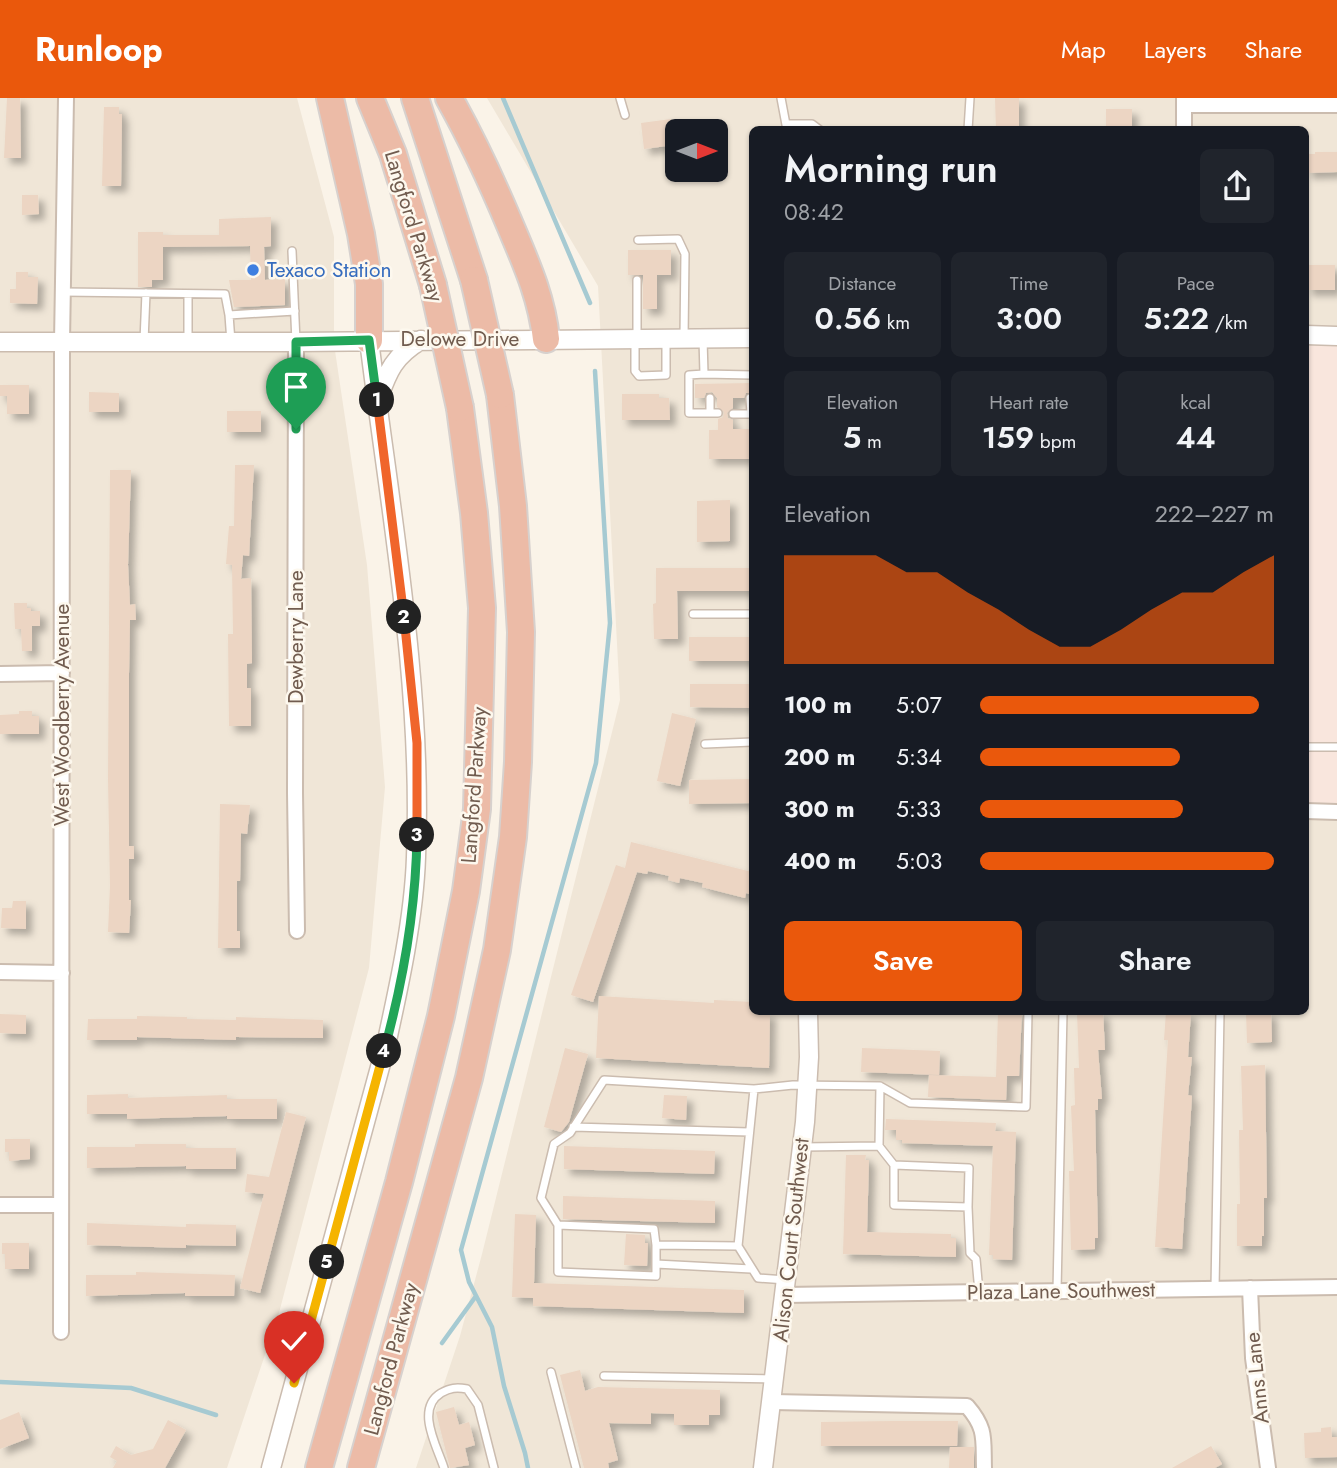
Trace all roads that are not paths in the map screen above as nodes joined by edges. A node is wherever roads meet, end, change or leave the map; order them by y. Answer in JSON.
{"nodes":[{"id":1,"x":66,"y":98,"type":"edge"},
{"id":2,"x":330,"y":98,"type":"edge"},
{"id":3,"x":370,"y":98,"type":"edge"},
{"id":4,"x":415,"y":98,"type":"edge"},
{"id":5,"x":449,"y":98,"type":"edge"},
{"id":6,"x":620,"y":98,"type":"edge"},
{"id":7,"x":781,"y":98,"type":"edge"},
{"id":8,"x":970,"y":98,"type":"edge"},
{"id":9,"x":1184,"y":102,"type":"edge"},
{"id":10,"x":1337,"y":105,"type":"edge"},
{"id":11,"x":625,"y":115,"type":"dead end"},
{"id":12,"x":786,"y":126,"type":"edge"},
{"id":13,"x":795,"y":126,"type":"edge"},
{"id":14,"x":815,"y":126,"type":"edge"},
{"id":15,"x":968,"y":126,"type":"edge"},
{"id":16,"x":1184,"y":126,"type":"edge"},
{"id":17,"x":638,"y":240,"type":"dead end"},
{"id":18,"x":292,"y":251,"type":"dead end"},
{"id":19,"x":636,"y":279,"type":"dead end"},
{"id":20,"x":63,"y":292,"type":"junction"},
{"id":21,"x":146,"y":293,"type":"junction"},
{"id":22,"x":188,"y":293,"type":"junction"},
{"id":23,"x":295,"y":311,"type":"junction"},
{"id":24,"x":229,"y":315,"type":"junction"},
{"id":25,"x":1309,"y":335,"type":"edge"},
{"id":26,"x":1337,"y":336,"type":"edge"},
{"id":27,"x":675,"y":338,"type":"junction"},
{"id":28,"x":703,"y":338,"type":"junction"},
{"id":29,"x":749,"y":338,"type":"edge"},
{"id":30,"x":546,"y":339,"type":"junction"},
{"id":31,"x":636,"y":339,"type":"junction"},
{"id":32,"x":369,"y":340,"type":"junction"},
{"id":33,"x":421,"y":340,"type":"junction"},
{"id":34,"x":0,"y":342,"type":"edge"},
{"id":35,"x":62,"y":342,"type":"junction"},
{"id":36,"x":144,"y":342,"type":"junction"},
{"id":37,"x":188,"y":342,"type":"junction"},
{"id":38,"x":231,"y":342,"type":"junction"},
{"id":39,"x":296,"y":342,"type":"junction"},
{"id":40,"x":707,"y":374,"type":"junction"},
{"id":41,"x":725,"y":375,"type":"junction"},
{"id":42,"x":749,"y":378,"type":"edge"},
{"id":43,"x":709,"y":384,"type":"dead end"},
{"id":44,"x":726,"y":384,"type":"dead end"},
{"id":45,"x":710,"y":398,"type":"dead end"},
{"id":46,"x":377,"y":402,"type":"junction"},
{"id":47,"x":733,"y":414,"type":"dead end"},
{"id":48,"x":749,"y":414,"type":"edge"},
{"id":49,"x":693,"y":614,"type":"dead end"},
{"id":50,"x":749,"y":614,"type":"edge"},
{"id":51,"x":62,"y":673,"type":"junction"},
{"id":52,"x":0,"y":674,"type":"edge"},
{"id":53,"x":749,"y":742,"type":"edge"},
{"id":54,"x":705,"y":744,"type":"dead end"},
{"id":55,"x":1309,"y":747,"type":"edge"},
{"id":56,"x":1337,"y":747,"type":"edge"},
{"id":57,"x":1309,"y":811,"type":"edge"},
{"id":58,"x":1337,"y":812,"type":"edge"},
{"id":59,"x":297,"y":931,"type":"dead end"},
{"id":60,"x":0,"y":972,"type":"edge"},
{"id":61,"x":62,"y":973,"type":"junction"},
{"id":62,"x":808,"y":1015,"type":"edge"},
{"id":63,"x":1028,"y":1015,"type":"edge"},
{"id":64,"x":1063,"y":1015,"type":"edge"},
{"id":65,"x":1220,"y":1015,"type":"edge"},
{"id":66,"x":807,"y":1085,"type":"junction"},
{"id":67,"x":880,"y":1086,"type":"junction"},
{"id":68,"x":754,"y":1089,"type":"junction"},
{"id":69,"x":573,"y":1127,"type":"junction"},
{"id":70,"x":749,"y":1132,"type":"junction"},
{"id":71,"x":879,"y":1146,"type":"junction"},
{"id":72,"x":802,"y":1147,"type":"junction"},
{"id":73,"x":894,"y":1165,"type":"junction"},
{"id":74,"x":0,"y":1205,"type":"edge"},
{"id":75,"x":61,"y":1205,"type":"junction"},
{"id":76,"x":968,"y":1207,"type":"junction"},
{"id":77,"x":558,"y":1225,"type":"junction"},
{"id":78,"x":656,"y":1245,"type":"junction"},
{"id":79,"x":738,"y":1246,"type":"junction"},
{"id":80,"x":656,"y":1264,"type":"junction"},
{"id":81,"x":751,"y":1269,"type":"junction"},
{"id":82,"x":786,"y":1287,"type":"junction"},
{"id":83,"x":1337,"y":1287,"type":"edge"},
{"id":84,"x":1250,"y":1288,"type":"junction"},
{"id":85,"x":1215,"y":1289,"type":"junction"},
{"id":86,"x":1057,"y":1291,"type":"junction"},
{"id":87,"x":979,"y":1292,"type":"junction"},
{"id":88,"x":61,"y":1332,"type":"dead end"},
{"id":89,"x":551,"y":1372,"type":"dead end"},
{"id":90,"x":604,"y":1376,"type":"dead end"},
{"id":91,"x":775,"y":1379,"type":"junction"},
{"id":92,"x":773,"y":1402,"type":"junction"},
{"id":93,"x":271,"y":1468,"type":"edge"},
{"id":94,"x":319,"y":1468,"type":"edge"},
{"id":95,"x":361,"y":1468,"type":"edge"},
{"id":96,"x":444,"y":1468,"type":"edge"},
{"id":97,"x":494,"y":1468,"type":"edge"},
{"id":98,"x":576,"y":1468,"type":"edge"},
{"id":99,"x":763,"y":1468,"type":"edge"},
{"id":100,"x":984,"y":1468,"type":"edge"},
{"id":101,"x":1268,"y":1468,"type":"edge"}],
"edges":[{"from":1,"to":20,"type":"street","name":"West Woodberry Avenue"},
{"from":2,"to":32,"type":"highway"},
{"from":3,"to":94,"type":"highway","name":"Langford Parkway","bridge":true},
{"from":4,"to":95,"type":"highway","name":"Langford Parkway","bridge":true},
{"from":5,"to":30,"type":"highway"},
{"from":6,"to":11,"type":"lane"},
{"from":7,"to":12,"type":"lane"},
{"from":8,"to":15,"type":"lane"},
{"from":9,"to":10,"type":"street"},
{"from":9,"to":16,"type":"street"},
{"from":13,"to":14,"type":"lane"},
{"from":17,"to":27,"type":"lane"},
{"from":18,"to":23,"type":"lane"},
{"from":19,"to":31,"type":"lane"},
{"from":20,"to":21,"type":"lane"},
{"from":20,"to":35,"type":"street","name":"West Woodberry Avenue"},
{"from":21,"to":22,"type":"lane"},
{"from":21,"to":36,"type":"lane"},
{"from":22,"to":24,"type":"lane"},
{"from":22,"to":37,"type":"lane"},
{"from":23,"to":24,"type":"lane"},
{"from":23,"to":39,"type":"lane"},
{"from":24,"to":38,"type":"lane"},
{"from":25,"to":26,"type":"street"},
{"from":27,"to":28,"type":"street","name":"Delowe Drive"},
{"from":27,"to":31,"type":"street","name":"Delowe Drive"},
{"from":27,"to":31,"type":"lane"},
{"from":28,"to":29,"type":"street","name":"Delowe Drive"},
{"from":28,"to":40,"type":"lane"},
{"from":30,"to":31,"type":"street","name":"Delowe Drive"},
{"from":30,"to":33,"type":"street","name":"Delowe Drive"},
{"from":32,"to":33,"type":"street","name":"Delowe Drive"},
{"from":32,"to":39,"type":"street","name":"Delowe Drive"},
{"from":32,"to":46,"type":"street"},
{"from":33,"to":46,"type":"street"},
{"from":34,"to":35,"type":"street","name":"Delowe Drive"},
{"from":35,"to":36,"type":"street","name":"Delowe Drive"},
{"from":35,"to":51,"type":"street","name":"West Woodberry Avenue"},
{"from":36,"to":37,"type":"street","name":"Delowe Drive"},
{"from":37,"to":38,"type":"street","name":"Delowe Drive"},
{"from":38,"to":39,"type":"street","name":"Delowe Drive"},
{"from":39,"to":59,"type":"street","name":"Dewberry Lane"},
{"from":40,"to":41,"type":"lane"},
{"from":40,"to":43,"type":"lane"},
{"from":40,"to":45,"type":"lane"},
{"from":41,"to":42,"type":"lane"},
{"from":41,"to":44,"type":"lane"},
{"from":46,"to":93,"type":"street"},
{"from":47,"to":48,"type":"lane"},
{"from":49,"to":50,"type":"lane"},
{"from":51,"to":52,"type":"street"},
{"from":51,"to":61,"type":"street","name":"West Woodberry Avenue"},
{"from":53,"to":54,"type":"lane"},
{"from":55,"to":56,"type":"lane"},
{"from":57,"to":58,"type":"street"},
{"from":60,"to":61,"type":"street"},
{"from":61,"to":75,"type":"street","name":"West Woodberry Avenue"},
{"from":62,"to":66,"type":"street","name":"Alison Court Southwest"},
{"from":63,"to":67,"type":"lane"},
{"from":64,"to":86,"type":"lane"},
{"from":65,"to":85,"type":"lane"},
{"from":66,"to":67,"type":"lane"},
{"from":66,"to":68,"type":"lane"},
{"from":66,"to":72,"type":"street","name":"Alison Court Southwest"},
{"from":67,"to":71,"type":"lane"},
{"from":68,"to":69,"type":"lane"},
{"from":68,"to":70,"type":"lane"},
{"from":69,"to":70,"type":"lane"},
{"from":69,"to":77,"type":"lane"},
{"from":70,"to":79,"type":"lane"},
{"from":71,"to":72,"type":"lane"},
{"from":71,"to":73,"type":"lane"},
{"from":72,"to":82,"type":"street","name":"Alison Court Southwest"},
{"from":73,"to":76,"type":"lane"},
{"from":73,"to":76,"type":"lane"},
{"from":74,"to":75,"type":"street"},
{"from":75,"to":88,"type":"street","name":"West Woodberry Avenue"},
{"from":76,"to":87,"type":"lane"},
{"from":77,"to":78,"type":"lane"},
{"from":77,"to":80,"type":"lane"},
{"from":78,"to":79,"type":"lane"},
{"from":78,"to":80,"type":"lane"},
{"from":79,"to":81,"type":"lane"},
{"from":80,"to":81,"type":"lane"},
{"from":81,"to":82,"type":"lane"},
{"from":82,"to":87,"type":"street","name":"Plaza Lane Southwest"},
{"from":82,"to":91,"type":"street","name":"Alison Court Southwest"},
{"from":83,"to":84,"type":"street","name":"Plaza Lane Southwest"},
{"from":84,"to":85,"type":"street","name":"Plaza Lane Southwest"},
{"from":84,"to":101,"type":"street","name":"Anns Lane"},
{"from":85,"to":86,"type":"street","name":"Plaza Lane Southwest"},
{"from":86,"to":87,"type":"street","name":"Plaza Lane Southwest"},
{"from":89,"to":98,"type":"lane"},
{"from":90,"to":91,"type":"lane"},
{"from":91,"to":92,"type":"street","name":"Alison Court Southwest"},
{"from":92,"to":99,"type":"street","name":"Alison Court Southwest"},
{"from":92,"to":100,"type":"street"},
{"from":96,"to":97,"type":"lane"}]}
